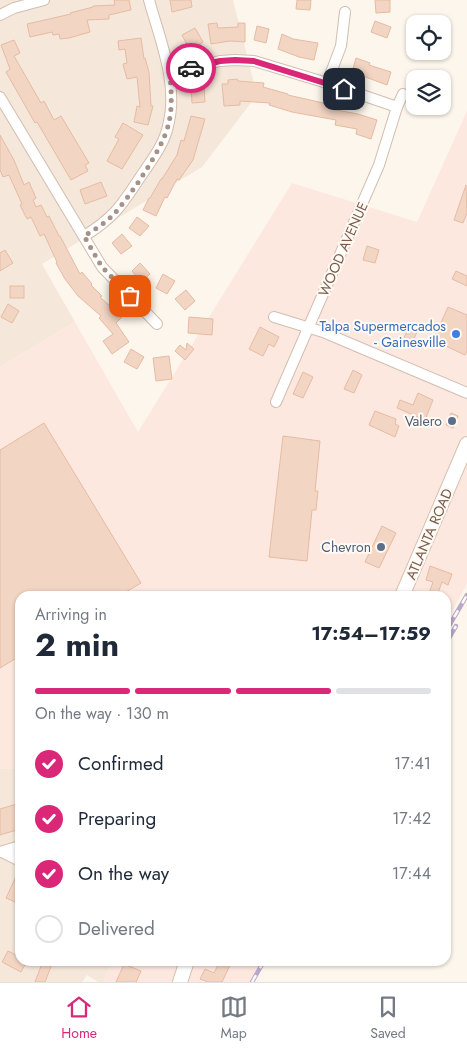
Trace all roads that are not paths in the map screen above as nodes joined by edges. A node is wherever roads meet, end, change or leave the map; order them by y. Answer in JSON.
{"nodes":[{"id":1,"x":44,"y":0,"type":"edge"},
{"id":2,"x":149,"y":0,"type":"edge"},
{"id":3,"x":345,"y":12,"type":"dead end"},
{"id":4,"x":0,"y":16,"type":"edge"},
{"id":5,"x":170,"y":73,"type":"junction"},
{"id":6,"x":327,"y":83,"type":"junction"},
{"id":7,"x":403,"y":94,"type":"dead end"},
{"id":8,"x":0,"y":97,"type":"edge"},
{"id":9,"x":397,"y":107,"type":"junction"},
{"id":10,"x":84,"y":236,"type":"junction"},
{"id":11,"x":274,"y":317,"type":"dead end"},
{"id":12,"x":156,"y":324,"type":"dead end"},
{"id":13,"x":308,"y":327,"type":"junction"},
{"id":14,"x":467,"y":393,"type":"edge"},
{"id":15,"x":276,"y":402,"type":"dead end"},
{"id":16,"x":467,"y":444,"type":"edge"},
{"id":17,"x":404,"y":591,"type":"edge"},
{"id":18,"x":15,"y":848,"type":"edge"},
{"id":19,"x":1,"y":852,"type":"edge"},
{"id":20,"x":15,"y":859,"type":"edge"},
{"id":21,"x":185,"y":966,"type":"edge"},
{"id":22,"x":180,"y":982,"type":"edge"}],
"edges":[{"from":1,"to":4,"type":"street"},
{"from":2,"to":5,"type":"street"},
{"from":3,"to":6,"type":"street"},
{"from":5,"to":6,"type":"street"},
{"from":5,"to":10,"type":"street"},
{"from":6,"to":9,"type":"street"},
{"from":7,"to":9,"type":"street","name":"WOOD AVENUE"},
{"from":8,"to":10,"type":"street"},
{"from":9,"to":13,"type":"street","name":"WOOD AVENUE"},
{"from":10,"to":12,"type":"street"},
{"from":11,"to":13,"type":"street"},
{"from":13,"to":14,"type":"street"},
{"from":13,"to":15,"type":"street","name":"WOOD AVENUE"},
{"from":16,"to":17,"type":"main road","name":"ATLANTA ROAD"},
{"from":18,"to":19,"type":"street"},
{"from":19,"to":20,"type":"street"},
{"from":21,"to":22,"type":"main road"}]}
